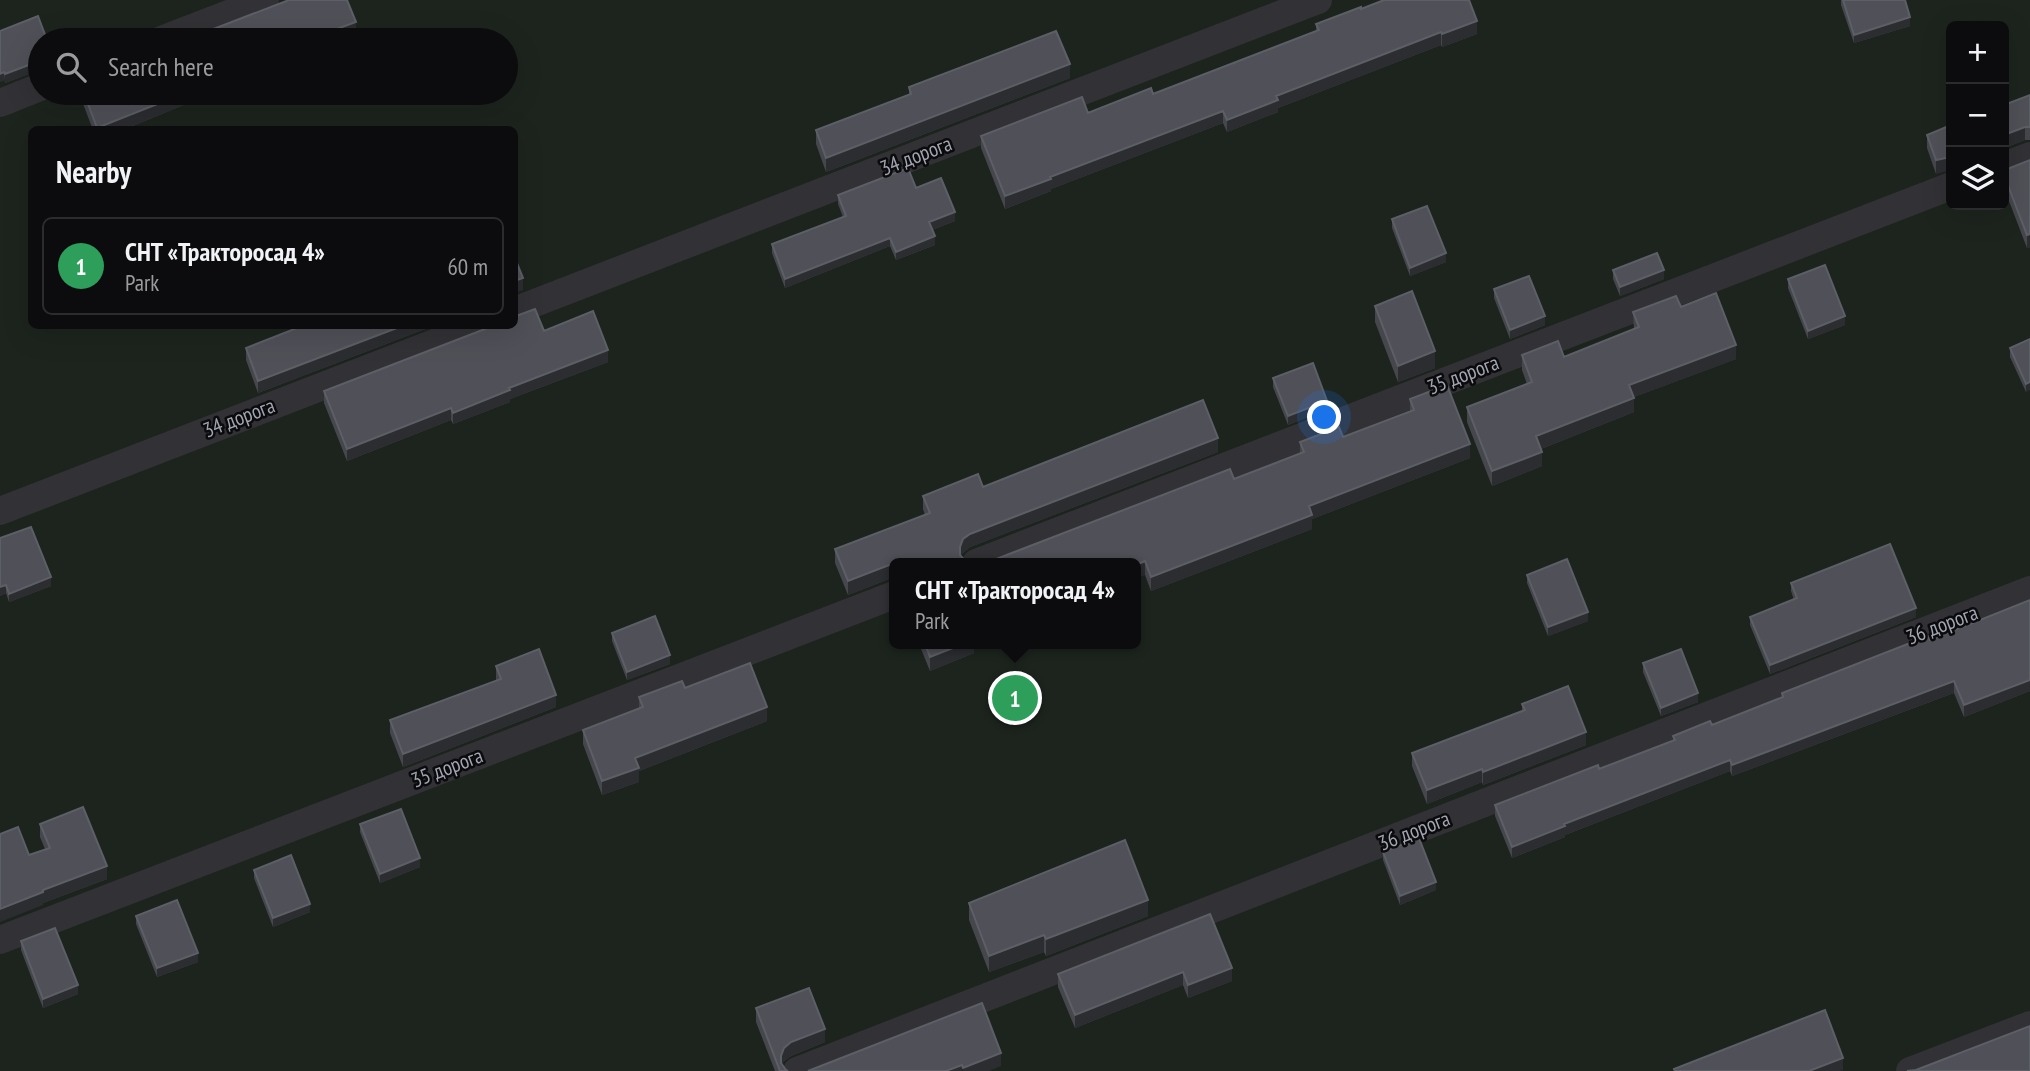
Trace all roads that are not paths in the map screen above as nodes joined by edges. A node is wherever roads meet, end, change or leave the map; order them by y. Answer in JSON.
{"nodes":[{"id":1,"x":265,"y":0,"type":"edge"},
{"id":2,"x":1318,"y":0,"type":"edge"},
{"id":3,"x":192,"y":28,"type":"edge"},
{"id":4,"x":28,"y":92,"type":"edge"},
{"id":5,"x":0,"y":103,"type":"edge"},
{"id":6,"x":2030,"y":156,"type":"edge"},
{"id":7,"x":2009,"y":164,"type":"edge"},
{"id":8,"x":1946,"y":188,"type":"edge"},
{"id":9,"x":518,"y":309,"type":"edge"},
{"id":10,"x":470,"y":329,"type":"edge"},
{"id":11,"x":0,"y":511,"type":"edge"},
{"id":12,"x":989,"y":558,"type":"edge"},
{"id":13,"x":2030,"y":590,"type":"edge"},
{"id":14,"x":889,"y":597,"type":"edge"},
{"id":15,"x":0,"y":940,"type":"edge"},
{"id":16,"x":2030,"y":1025,"type":"edge"},
{"id":17,"x":797,"y":1071,"type":"edge"},
{"id":18,"x":1910,"y":1071,"type":"edge"}],
"edges":[{"from":1,"to":3,"type":"lane"},
{"from":2,"to":9,"type":"lane","name":"34 дорога"},
{"from":4,"to":5,"type":"lane"},
{"from":6,"to":7,"type":"lane"},
{"from":8,"to":12,"type":"lane","name":"35 дорога"},
{"from":10,"to":11,"type":"lane","name":"34 дорога"},
{"from":13,"to":17,"type":"lane","name":"36 дорога"},
{"from":14,"to":15,"type":"lane","name":"35 дорога"},
{"from":16,"to":18,"type":"lane"}]}
